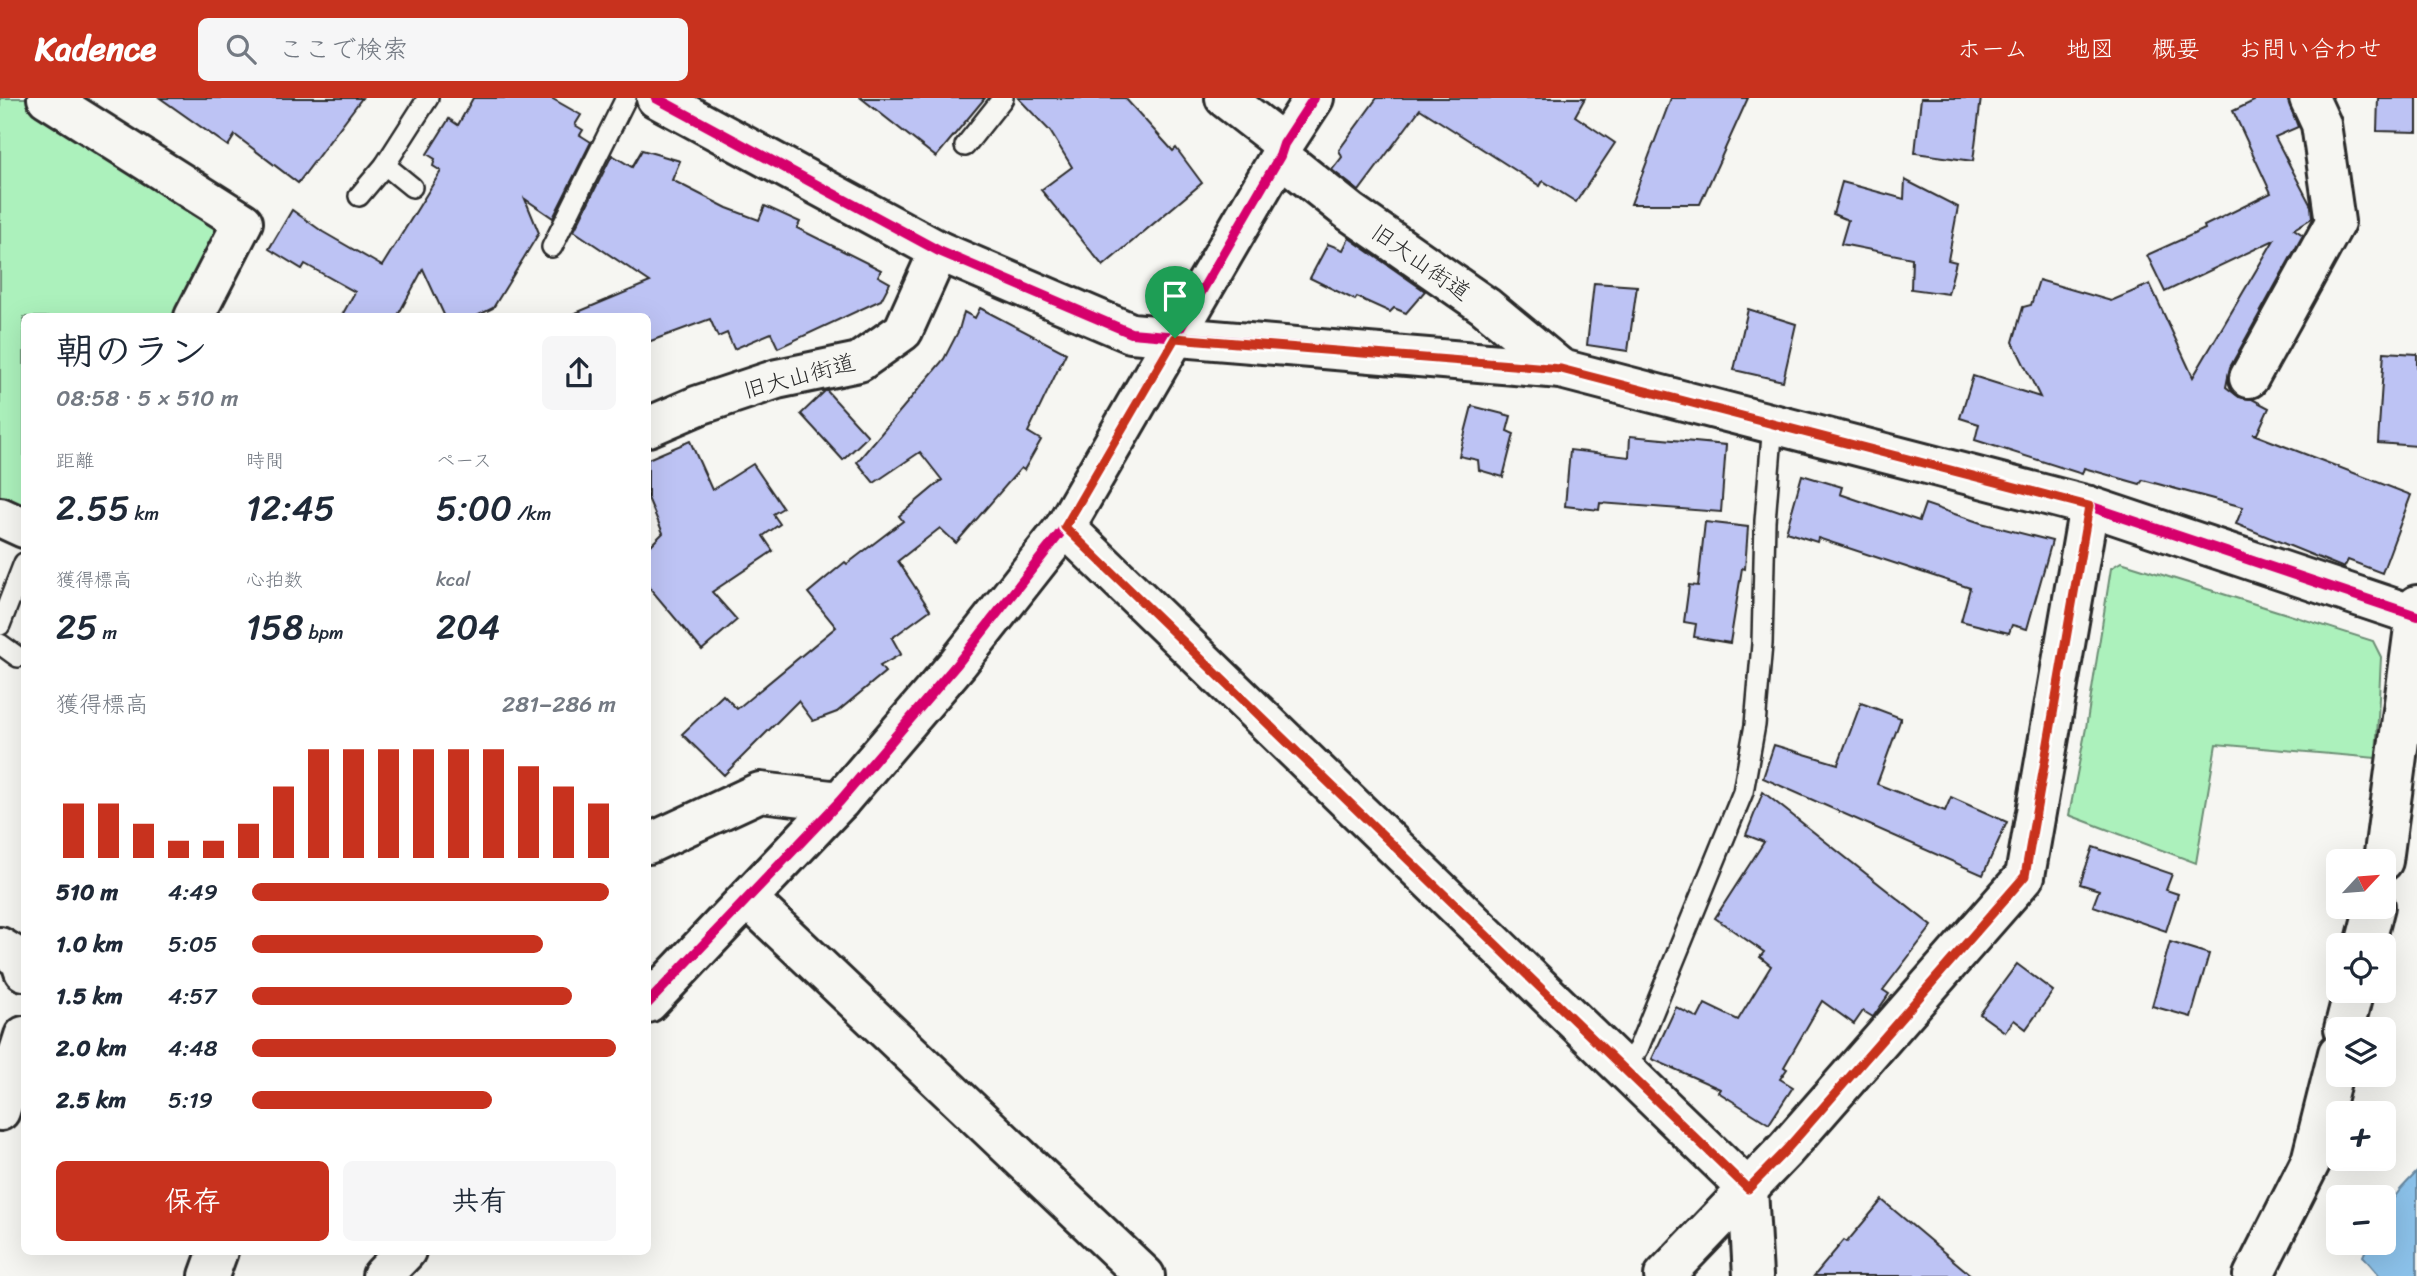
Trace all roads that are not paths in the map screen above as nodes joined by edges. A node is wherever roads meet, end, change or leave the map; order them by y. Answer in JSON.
{"nodes":[{"id":1,"x":47,"y":98,"type":"edge"},
{"id":2,"x":428,"y":98,"type":"edge"},
{"id":3,"x":626,"y":98,"type":"edge"},
{"id":4,"x":656,"y":98,"type":"edge"},
{"id":5,"x":1003,"y":98,"type":"edge"},
{"id":6,"x":1225,"y":98,"type":"edge"},
{"id":7,"x":1314,"y":98,"type":"edge"},
{"id":8,"x":2309,"y":98,"type":"edge"},
{"id":9,"x":965,"y":146,"type":"dead end"},
{"id":10,"x":1282,"y":150,"type":"junction"},
{"id":11,"x":385,"y":165,"type":"junction"},
{"id":12,"x":412,"y":187,"type":"dead end"},
{"id":13,"x":359,"y":196,"type":"dead end"},
{"id":14,"x":552,"y":247,"type":"dead end"},
{"id":15,"x":939,"y":251,"type":"junction"},
{"id":16,"x":196,"y":313,"type":"edge"},
{"id":17,"x":1175,"y":338,"type":"junction"},
{"id":18,"x":1561,"y":369,"type":"junction"},
{"id":19,"x":2249,"y":378,"type":"dead end"},
{"id":20,"x":1773,"y":424,"type":"junction"},
{"id":21,"x":651,"y":426,"type":"edge"},
{"id":22,"x":2089,"y":506,"type":"junction"},
{"id":23,"x":0,"y":517,"type":"edge"},
{"id":24,"x":21,"y":527,"type":"edge"},
{"id":25,"x":1065,"y":527,"type":"junction"},
{"id":26,"x":21,"y":571,"type":"edge"},
{"id":27,"x":2416,"y":612,"type":"edge"},
{"id":28,"x":0,"y":625,"type":"edge"},
{"id":29,"x":0,"y":644,"type":"edge"},
{"id":30,"x":18,"y":657,"type":"dead end"},
{"id":31,"x":840,"y":801,"type":"junction"},
{"id":32,"x":651,"y":843,"type":"edge"},
{"id":33,"x":2385,"y":849,"type":"edge"},
{"id":34,"x":748,"y":899,"type":"junction"},
{"id":35,"x":0,"y":947,"type":"edge"},
{"id":36,"x":21,"y":962,"type":"edge"},
{"id":37,"x":651,"y":1000,"type":"edge"},
{"id":38,"x":15,"y":1063,"type":"edge"},
{"id":39,"x":1623,"y":1068,"type":"junction"},
{"id":40,"x":2330,"y":1087,"type":"edge"},
{"id":41,"x":0,"y":1111,"type":"edge"},
{"id":42,"x":1748,"y":1189,"type":"junction"},
{"id":43,"x":217,"y":1255,"type":"edge"},
{"id":44,"x":402,"y":1255,"type":"edge"},
{"id":45,"x":209,"y":1276,"type":"edge"},
{"id":46,"x":382,"y":1276,"type":"edge"},
{"id":47,"x":1145,"y":1276,"type":"edge"},
{"id":48,"x":1664,"y":1276,"type":"edge"},
{"id":49,"x":1753,"y":1276,"type":"edge"},
{"id":50,"x":2253,"y":1276,"type":"edge"}],
"edges":[{"from":1,"to":16,"type":"street"},
{"from":2,"to":11,"type":"lane"},
{"from":3,"to":14,"type":"lane"},
{"from":4,"to":15,"type":"street"},
{"from":5,"to":9,"type":"lane"},
{"from":6,"to":10,"type":"street","name":"旧大山街道"},
{"from":7,"to":10,"type":"street"},
{"from":8,"to":19,"type":"street"},
{"from":10,"to":17,"type":"street"},
{"from":10,"to":18,"type":"street","name":"旧大山街道"},
{"from":11,"to":12,"type":"lane"},
{"from":11,"to":13,"type":"lane"},
{"from":15,"to":17,"type":"street"},
{"from":15,"to":21,"type":"street","name":"旧大山街道"},
{"from":17,"to":18,"type":"street"},
{"from":17,"to":25,"type":"street"},
{"from":18,"to":20,"type":"street"},
{"from":20,"to":22,"type":"street"},
{"from":20,"to":39,"type":"lane"},
{"from":22,"to":27,"type":"street"},
{"from":22,"to":42,"type":"street"},
{"from":23,"to":24,"type":"street"},
{"from":25,"to":31,"type":"street"},
{"from":25,"to":39,"type":"street"},
{"from":26,"to":28,"type":"lane"},
{"from":27,"to":33,"type":"street"},
{"from":29,"to":30,"type":"lane"},
{"from":31,"to":32,"type":"street"},
{"from":31,"to":34,"type":"street"},
{"from":34,"to":37,"type":"street"},
{"from":34,"to":47,"type":"street"},
{"from":35,"to":36,"type":"street"},
{"from":38,"to":41,"type":"street"},
{"from":39,"to":42,"type":"street"},
{"from":40,"to":50,"type":"street"},
{"from":42,"to":48,"type":"street"},
{"from":42,"to":49,"type":"street"},
{"from":43,"to":45,"type":"street"},
{"from":44,"to":46,"type":"street"}]}
